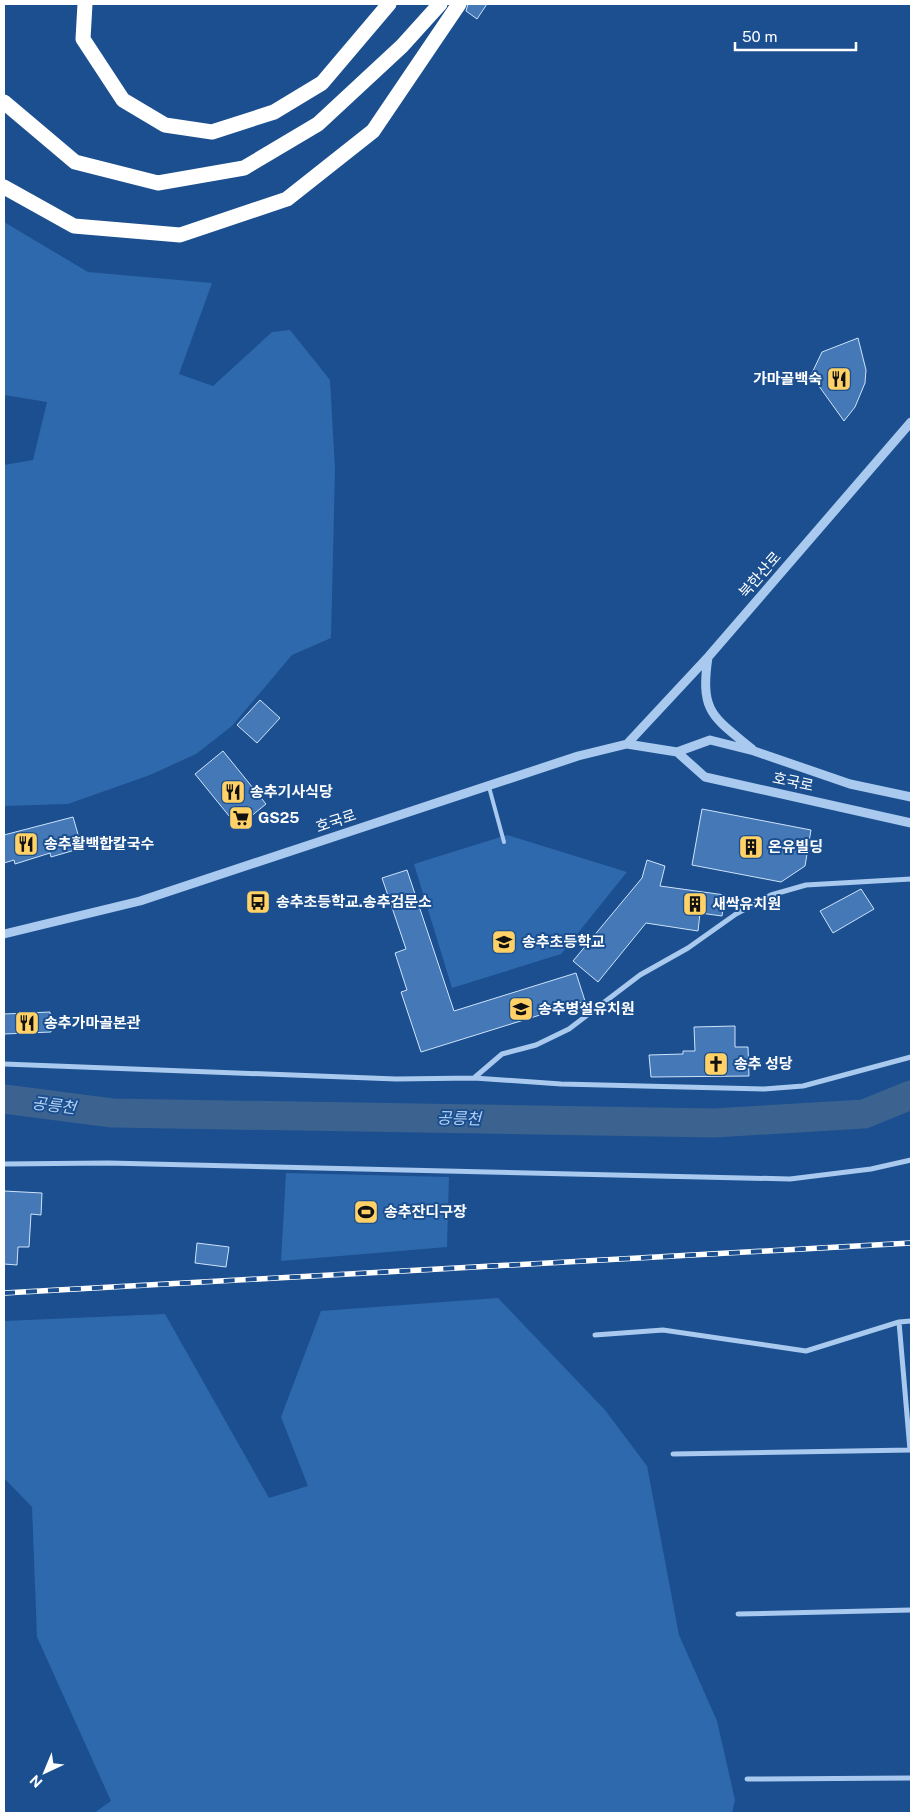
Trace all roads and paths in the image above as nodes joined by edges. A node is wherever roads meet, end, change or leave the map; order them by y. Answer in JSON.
{"nodes":[{"id":1,"x":85,"y":4,"type":"edge"},
{"id":2,"x":388,"y":4,"type":"edge"},
{"id":3,"x":440,"y":4,"type":"edge"},
{"id":4,"x":459,"y":4,"type":"edge"},
{"id":5,"x":4,"y":102,"type":"edge"},
{"id":6,"x":4,"y":187,"type":"edge"},
{"id":7,"x":911,"y":422,"type":"edge"},
{"id":8,"x":708,"y":656,"type":"junction"},
{"id":9,"x":627,"y":744,"type":"junction"},
{"id":10,"x":754,"y":751,"type":"junction"},
{"id":11,"x":676,"y":752,"type":"junction"},
{"id":12,"x":489,"y":785,"type":"junction"},
{"id":13,"x":911,"y":797,"type":"edge"},
{"id":14,"x":911,"y":823,"type":"edge"},
{"id":15,"x":504,"y":842,"type":"dead end"},
{"id":16,"x":911,"y":879,"type":"edge"},
{"id":17,"x":4,"y":934,"type":"edge"},
{"id":18,"x":911,"y":1058,"type":"edge"},
{"id":19,"x":4,"y":1064,"type":"edge"},
{"id":20,"x":474,"y":1078,"type":"junction"},
{"id":21,"x":911,"y":1160,"type":"edge"},
{"id":22,"x":4,"y":1164,"type":"edge"},
{"id":23,"x":911,"y":1321,"type":"edge"},
{"id":24,"x":899,"y":1322,"type":"junction"},
{"id":25,"x":595,"y":1336,"type":"dead end"},
{"id":26,"x":911,"y":1450,"type":"edge"},
{"id":27,"x":673,"y":1454,"type":"dead end"},
{"id":28,"x":911,"y":1610,"type":"edge"},
{"id":29,"x":738,"y":1614,"type":"dead end"},
{"id":30,"x":911,"y":1778,"type":"edge"},
{"id":31,"x":747,"y":1779,"type":"dead end"}],
"edges":[{"from":1,"to":2,"type":"highway"},
{"from":3,"to":5,"type":"highway"},
{"from":4,"to":6,"type":"highway"},
{"from":7,"to":8,"type":"street","name":"북한산로"},
{"from":8,"to":9,"type":"street","name":"북한산로"},
{"from":8,"to":10,"type":"street"},
{"from":9,"to":11,"type":"street","name":"호국로"},
{"from":9,"to":12,"type":"street","name":"호국로"},
{"from":10,"to":11,"type":"street","name":"호국로"},
{"from":10,"to":13,"type":"street","name":"호국로"},
{"from":11,"to":14,"type":"street","name":"호국로"},
{"from":12,"to":15,"type":"lane"},
{"from":12,"to":17,"type":"street","name":"호국로"},
{"from":16,"to":20,"type":"street"},
{"from":18,"to":20,"type":"street"},
{"from":19,"to":20,"type":"street"},
{"from":21,"to":22,"type":"street"},
{"from":23,"to":24,"type":"street"},
{"from":24,"to":25,"type":"street"},
{"from":24,"to":26,"type":"street"},
{"from":26,"to":27,"type":"street"},
{"from":28,"to":29,"type":"street"},
{"from":30,"to":31,"type":"street"}]}
